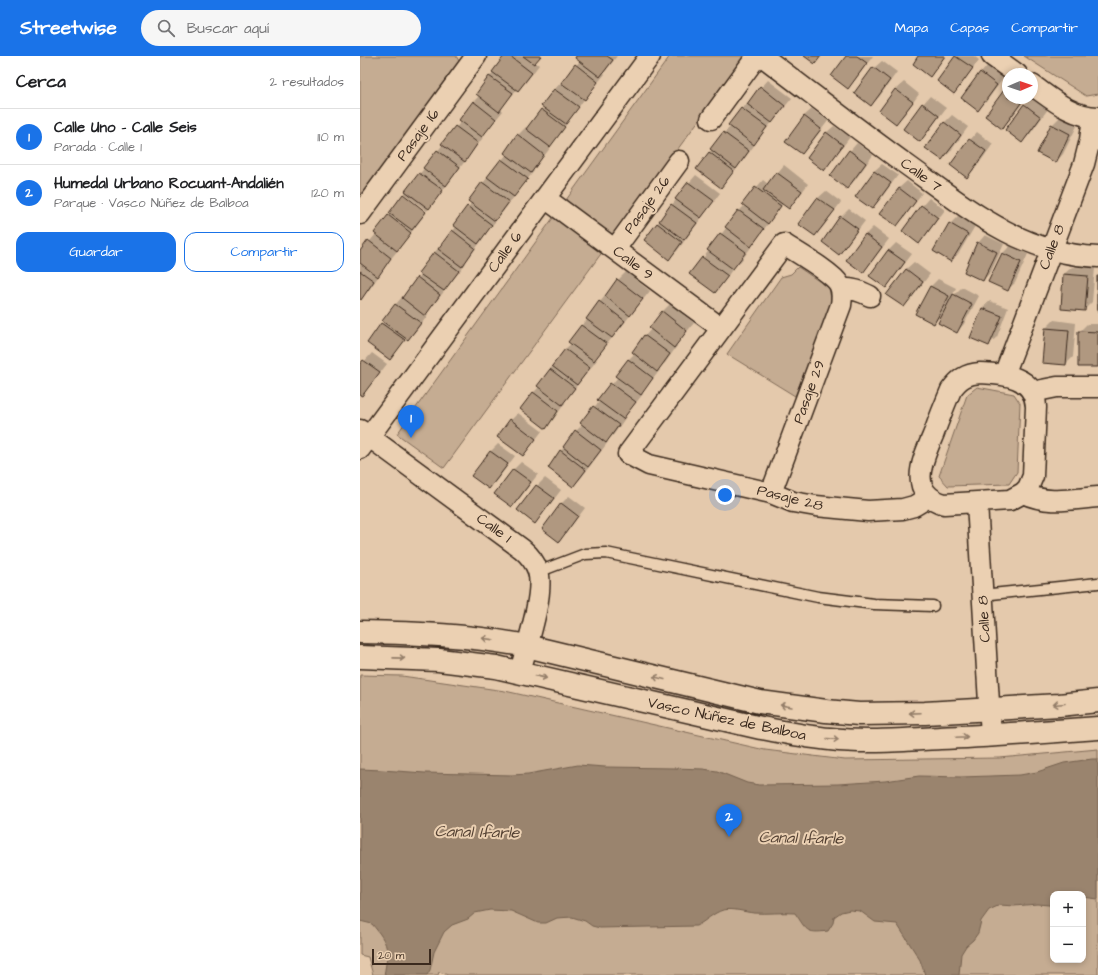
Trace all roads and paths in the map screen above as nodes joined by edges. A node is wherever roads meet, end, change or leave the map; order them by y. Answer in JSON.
{"nodes":[{"id":1,"x":476,"y":56,"type":"edge"},
{"id":2,"x":650,"y":56,"type":"edge"},
{"id":3,"x":757,"y":56,"type":"edge"},
{"id":4,"x":762,"y":56,"type":"edge"},
{"id":5,"x":992,"y":56,"type":"edge"},
{"id":6,"x":1009,"y":68,"type":"edge"},
{"id":7,"x":1038,"y":88,"type":"edge"},
{"id":8,"x":1096,"y":117,"type":"edge"},
{"id":9,"x":711,"y":119,"type":"dead end"},
{"id":10,"x":679,"y":161,"type":"dead end"},
{"id":11,"x":545,"y":198,"type":"junction"},
{"id":12,"x":360,"y":214,"type":"edge"},
{"id":13,"x":615,"y":249,"type":"junction"},
{"id":14,"x":1051,"y":249,"type":"junction"},
{"id":15,"x":1098,"y":257,"type":"edge"},
{"id":16,"x":841,"y":289,"type":"junction"},
{"id":17,"x":870,"y":296,"type":"dead end"},
{"id":18,"x":721,"y":328,"type":"junction"},
{"id":19,"x":1004,"y":375,"type":"junction"},
{"id":20,"x":1098,"y":387,"type":"edge"},
{"id":21,"x":1032,"y":392,"type":"junction"},
{"id":22,"x":363,"y":438,"type":"edge"},
{"id":23,"x":771,"y":493,"type":"junction"},
{"id":24,"x":1024,"y":493,"type":"junction"},
{"id":25,"x":929,"y":497,"type":"junction"},
{"id":26,"x":1098,"y":497,"type":"edge"},
{"id":27,"x":977,"y":502,"type":"junction"},
{"id":28,"x":538,"y":572,"type":"junction"},
{"id":29,"x":1098,"y":583,"type":"edge"},
{"id":30,"x":982,"y":595,"type":"junction"},
{"id":31,"x":934,"y":606,"type":"dead end"},
{"id":32,"x":360,"y":632,"type":"edge"},
{"id":33,"x":527,"y":646,"type":"junction"},
{"id":34,"x":360,"y":658,"type":"edge"},
{"id":35,"x":520,"y":672,"type":"junction"},
{"id":36,"x":1098,"y":701,"type":"edge"},
{"id":37,"x":989,"y":709,"type":"junction"},
{"id":38,"x":1098,"y":728,"type":"edge"},
{"id":39,"x":991,"y":736,"type":"junction"}],
"edges":[{"from":1,"to":12,"type":"street","name":"Pasaje 16"},
{"from":2,"to":11,"type":"street","name":"Calle 6"},
{"from":3,"to":9,"type":"street"},
{"from":4,"to":14,"type":"street","name":"Calle 7"},
{"from":5,"to":6,"type":"street"},
{"from":7,"to":8,"type":"street","name":"Calle 8"},
{"from":8,"to":14,"type":"street","name":"Calle 8"},
{"from":10,"to":13,"type":"street","name":"Pasaje 26"},
{"from":11,"to":13,"type":"street","name":"Calle 9"},
{"from":11,"to":22,"type":"street","name":"Calle 6"},
{"from":13,"to":18,"type":"street","name":"Calle 9"},
{"from":14,"to":15,"type":"street","name":"Calle 7"},
{"from":14,"to":19,"type":"street","name":"Calle 8"},
{"from":16,"to":17,"type":"street"},
{"from":16,"to":18,"type":"street"},
{"from":16,"to":23,"type":"street","name":"Pasaje 29"},
{"from":18,"to":23,"type":"street","name":"Pasaje 28"},
{"from":19,"to":21,"type":"street"},
{"from":19,"to":25,"type":"street"},
{"from":20,"to":21,"type":"street"},
{"from":21,"to":24,"type":"street"},
{"from":22,"to":28,"type":"street","name":"Calle 1"},
{"from":23,"to":25,"type":"street","name":"Pasaje 28"},
{"from":24,"to":26,"type":"street"},
{"from":24,"to":27,"type":"street"},
{"from":25,"to":27,"type":"street"},
{"from":27,"to":30,"type":"street","name":"Calle 8"},
{"from":28,"to":31,"type":"lane"},
{"from":28,"to":33,"type":"street","name":"Calle 1"},
{"from":29,"to":30,"type":"lane"},
{"from":30,"to":37,"type":"street","name":"Calle 8"},
{"from":33,"to":32,"type":"street","name":"Vasco Núñez de Balboa","one_way":true},
{"from":33,"to":35,"type":"street","name":"Calle 1"},
{"from":37,"to":33,"type":"street","name":"Vasco Núñez de Balboa","one_way":true},
{"from":34,"to":35,"type":"street","name":"Vasco Núñez de Balboa","one_way":true},
{"from":35,"to":39,"type":"street","name":"Vasco Núñez de Balboa","one_way":true},
{"from":36,"to":37,"type":"street","name":"Vasco Núñez de Balboa","one_way":true},
{"from":37,"to":39,"type":"street","name":"Calle 8"},
{"from":38,"to":39,"type":"street","name":"Vasco Núñez de Balboa"}]}
